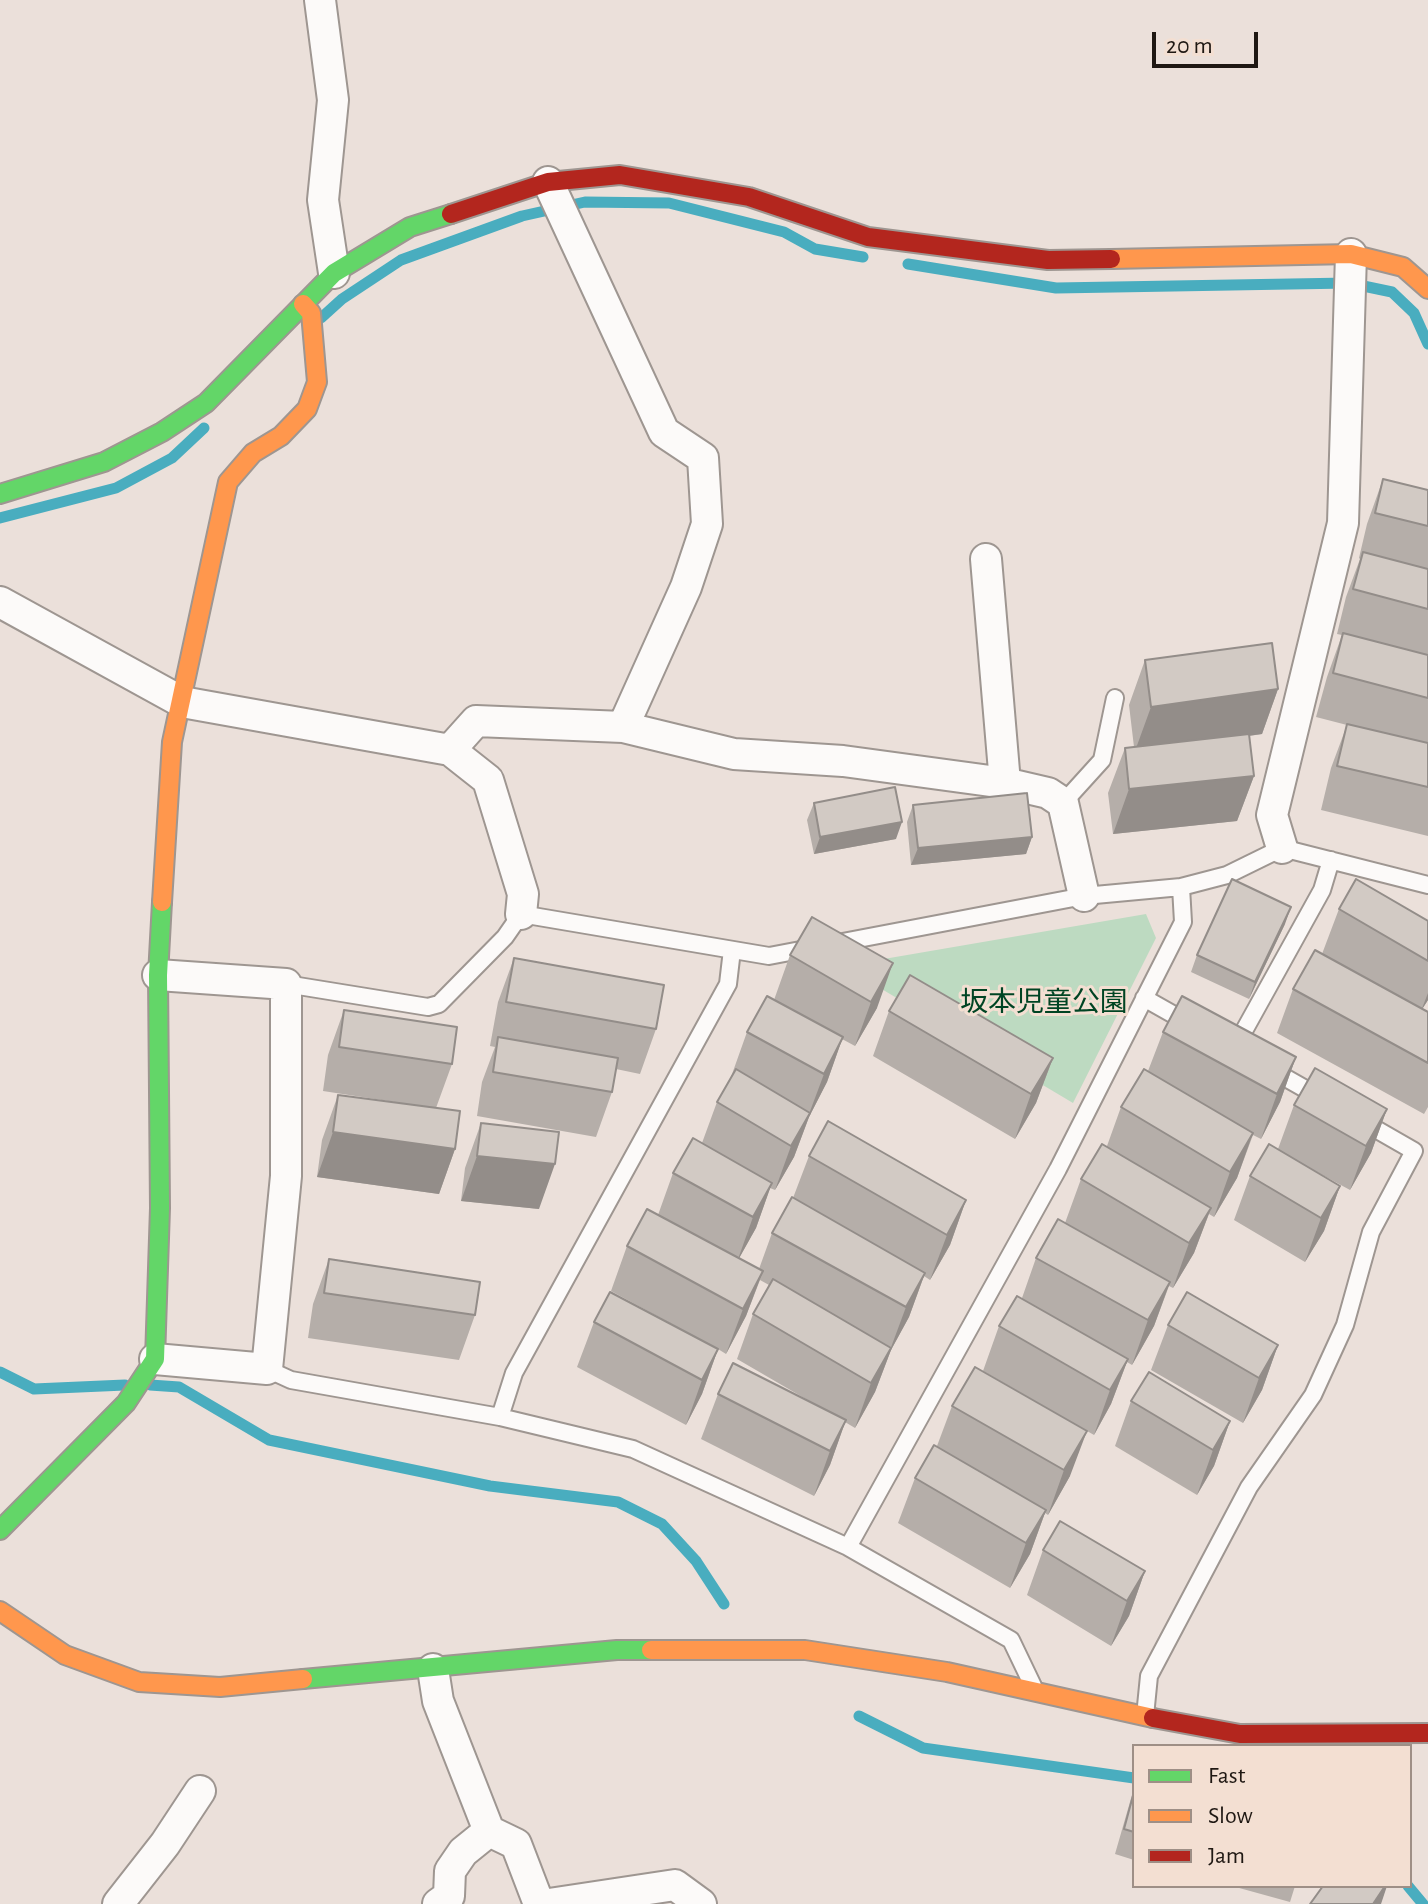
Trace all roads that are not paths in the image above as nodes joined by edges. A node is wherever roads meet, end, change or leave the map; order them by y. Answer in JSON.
{"nodes":[{"id":1,"x":320,"y":0,"type":"edge"},
{"id":2,"x":548,"y":182,"type":"junction"},
{"id":3,"x":1351,"y":254,"type":"junction"},
{"id":4,"x":334,"y":273,"type":"junction"},
{"id":5,"x":1428,"y":289,"type":"edge"},
{"id":6,"x":303,"y":304,"type":"junction"},
{"id":7,"x":0,"y":494,"type":"edge"},
{"id":8,"x":986,"y":559,"type":"dead end"},
{"id":9,"x":0,"y":602,"type":"edge"},
{"id":10,"x":1115,"y":698,"type":"dead end"},
{"id":11,"x":182,"y":702,"type":"junction"},
{"id":12,"x":623,"y":727,"type":"junction"},
{"id":13,"x":450,"y":750,"type":"junction"},
{"id":14,"x":1005,"y":783,"type":"junction"},
{"id":15,"x":1063,"y":803,"type":"junction"},
{"id":16,"x":1282,"y":848,"type":"junction"},
{"id":17,"x":1331,"y":860,"type":"junction"},
{"id":18,"x":1428,"y":885,"type":"edge"},
{"id":19,"x":1181,"y":887,"type":"junction"},
{"id":20,"x":1084,"y":896,"type":"junction"},
{"id":21,"x":521,"y":914,"type":"junction"},
{"id":22,"x":732,"y":950,"type":"junction"},
{"id":23,"x":158,"y":975,"type":"junction"},
{"id":24,"x":286,"y":984,"type":"junction"},
{"id":25,"x":1144,"y":998,"type":"junction"},
{"id":26,"x":1234,"y":1048,"type":"junction"},
{"id":27,"x":148,"y":1368,"type":"junction"},
{"id":28,"x":267,"y":1369,"type":"junction"},
{"id":29,"x":500,"y":1417,"type":"junction"},
{"id":30,"x":0,"y":1530,"type":"edge"},
{"id":31,"x":848,"y":1547,"type":"junction"},
{"id":32,"x":0,"y":1611,"type":"edge"},
{"id":33,"x":433,"y":1669,"type":"junction"},
{"id":34,"x":1035,"y":1691,"type":"junction"},
{"id":35,"x":1145,"y":1717,"type":"junction"},
{"id":36,"x":1428,"y":1733,"type":"edge"},
{"id":37,"x":200,"y":1791,"type":"dead end"},
{"id":38,"x":489,"y":1831,"type":"junction"},
{"id":39,"x":118,"y":1904,"type":"edge"},
{"id":40,"x":438,"y":1904,"type":"edge"},
{"id":41,"x":539,"y":1904,"type":"edge"},
{"id":42,"x":549,"y":1904,"type":"edge"},
{"id":43,"x":701,"y":1904,"type":"edge"}],
"edges":[{"from":1,"to":4,"type":"street"},
{"from":2,"to":3,"type":"street"},
{"from":2,"to":4,"type":"street"},
{"from":2,"to":12,"type":"street"},
{"from":3,"to":5,"type":"street"},
{"from":3,"to":16,"type":"street"},
{"from":4,"to":6,"type":"street"},
{"from":6,"to":7,"type":"street"},
{"from":6,"to":11,"type":"street"},
{"from":8,"to":14,"type":"street"},
{"from":9,"to":11,"type":"street"},
{"from":10,"to":15,"type":"lane"},
{"from":11,"to":13,"type":"street"},
{"from":11,"to":23,"type":"street"},
{"from":12,"to":13,"type":"street"},
{"from":12,"to":14,"type":"street"},
{"from":13,"to":21,"type":"street"},
{"from":14,"to":15,"type":"street"},
{"from":15,"to":20,"type":"street"},
{"from":16,"to":17,"type":"lane"},
{"from":16,"to":19,"type":"lane"},
{"from":17,"to":18,"type":"lane"},
{"from":17,"to":26,"type":"lane"},
{"from":19,"to":20,"type":"lane"},
{"from":19,"to":25,"type":"lane"},
{"from":20,"to":22,"type":"lane"},
{"from":21,"to":22,"type":"lane"},
{"from":21,"to":24,"type":"lane"},
{"from":22,"to":29,"type":"lane"},
{"from":23,"to":24,"type":"street"},
{"from":23,"to":27,"type":"street"},
{"from":24,"to":28,"type":"street"},
{"from":25,"to":26,"type":"lane"},
{"from":25,"to":31,"type":"lane"},
{"from":26,"to":35,"type":"lane"},
{"from":27,"to":28,"type":"street"},
{"from":27,"to":30,"type":"street"},
{"from":28,"to":29,"type":"lane"},
{"from":29,"to":31,"type":"lane"},
{"from":31,"to":34,"type":"lane"},
{"from":32,"to":33,"type":"street"},
{"from":33,"to":34,"type":"street"},
{"from":33,"to":38,"type":"street"},
{"from":34,"to":35,"type":"street"},
{"from":35,"to":36,"type":"street"},
{"from":37,"to":39,"type":"street"},
{"from":38,"to":40,"type":"street"},
{"from":38,"to":41,"type":"street"},
{"from":42,"to":43,"type":"street"}]}
